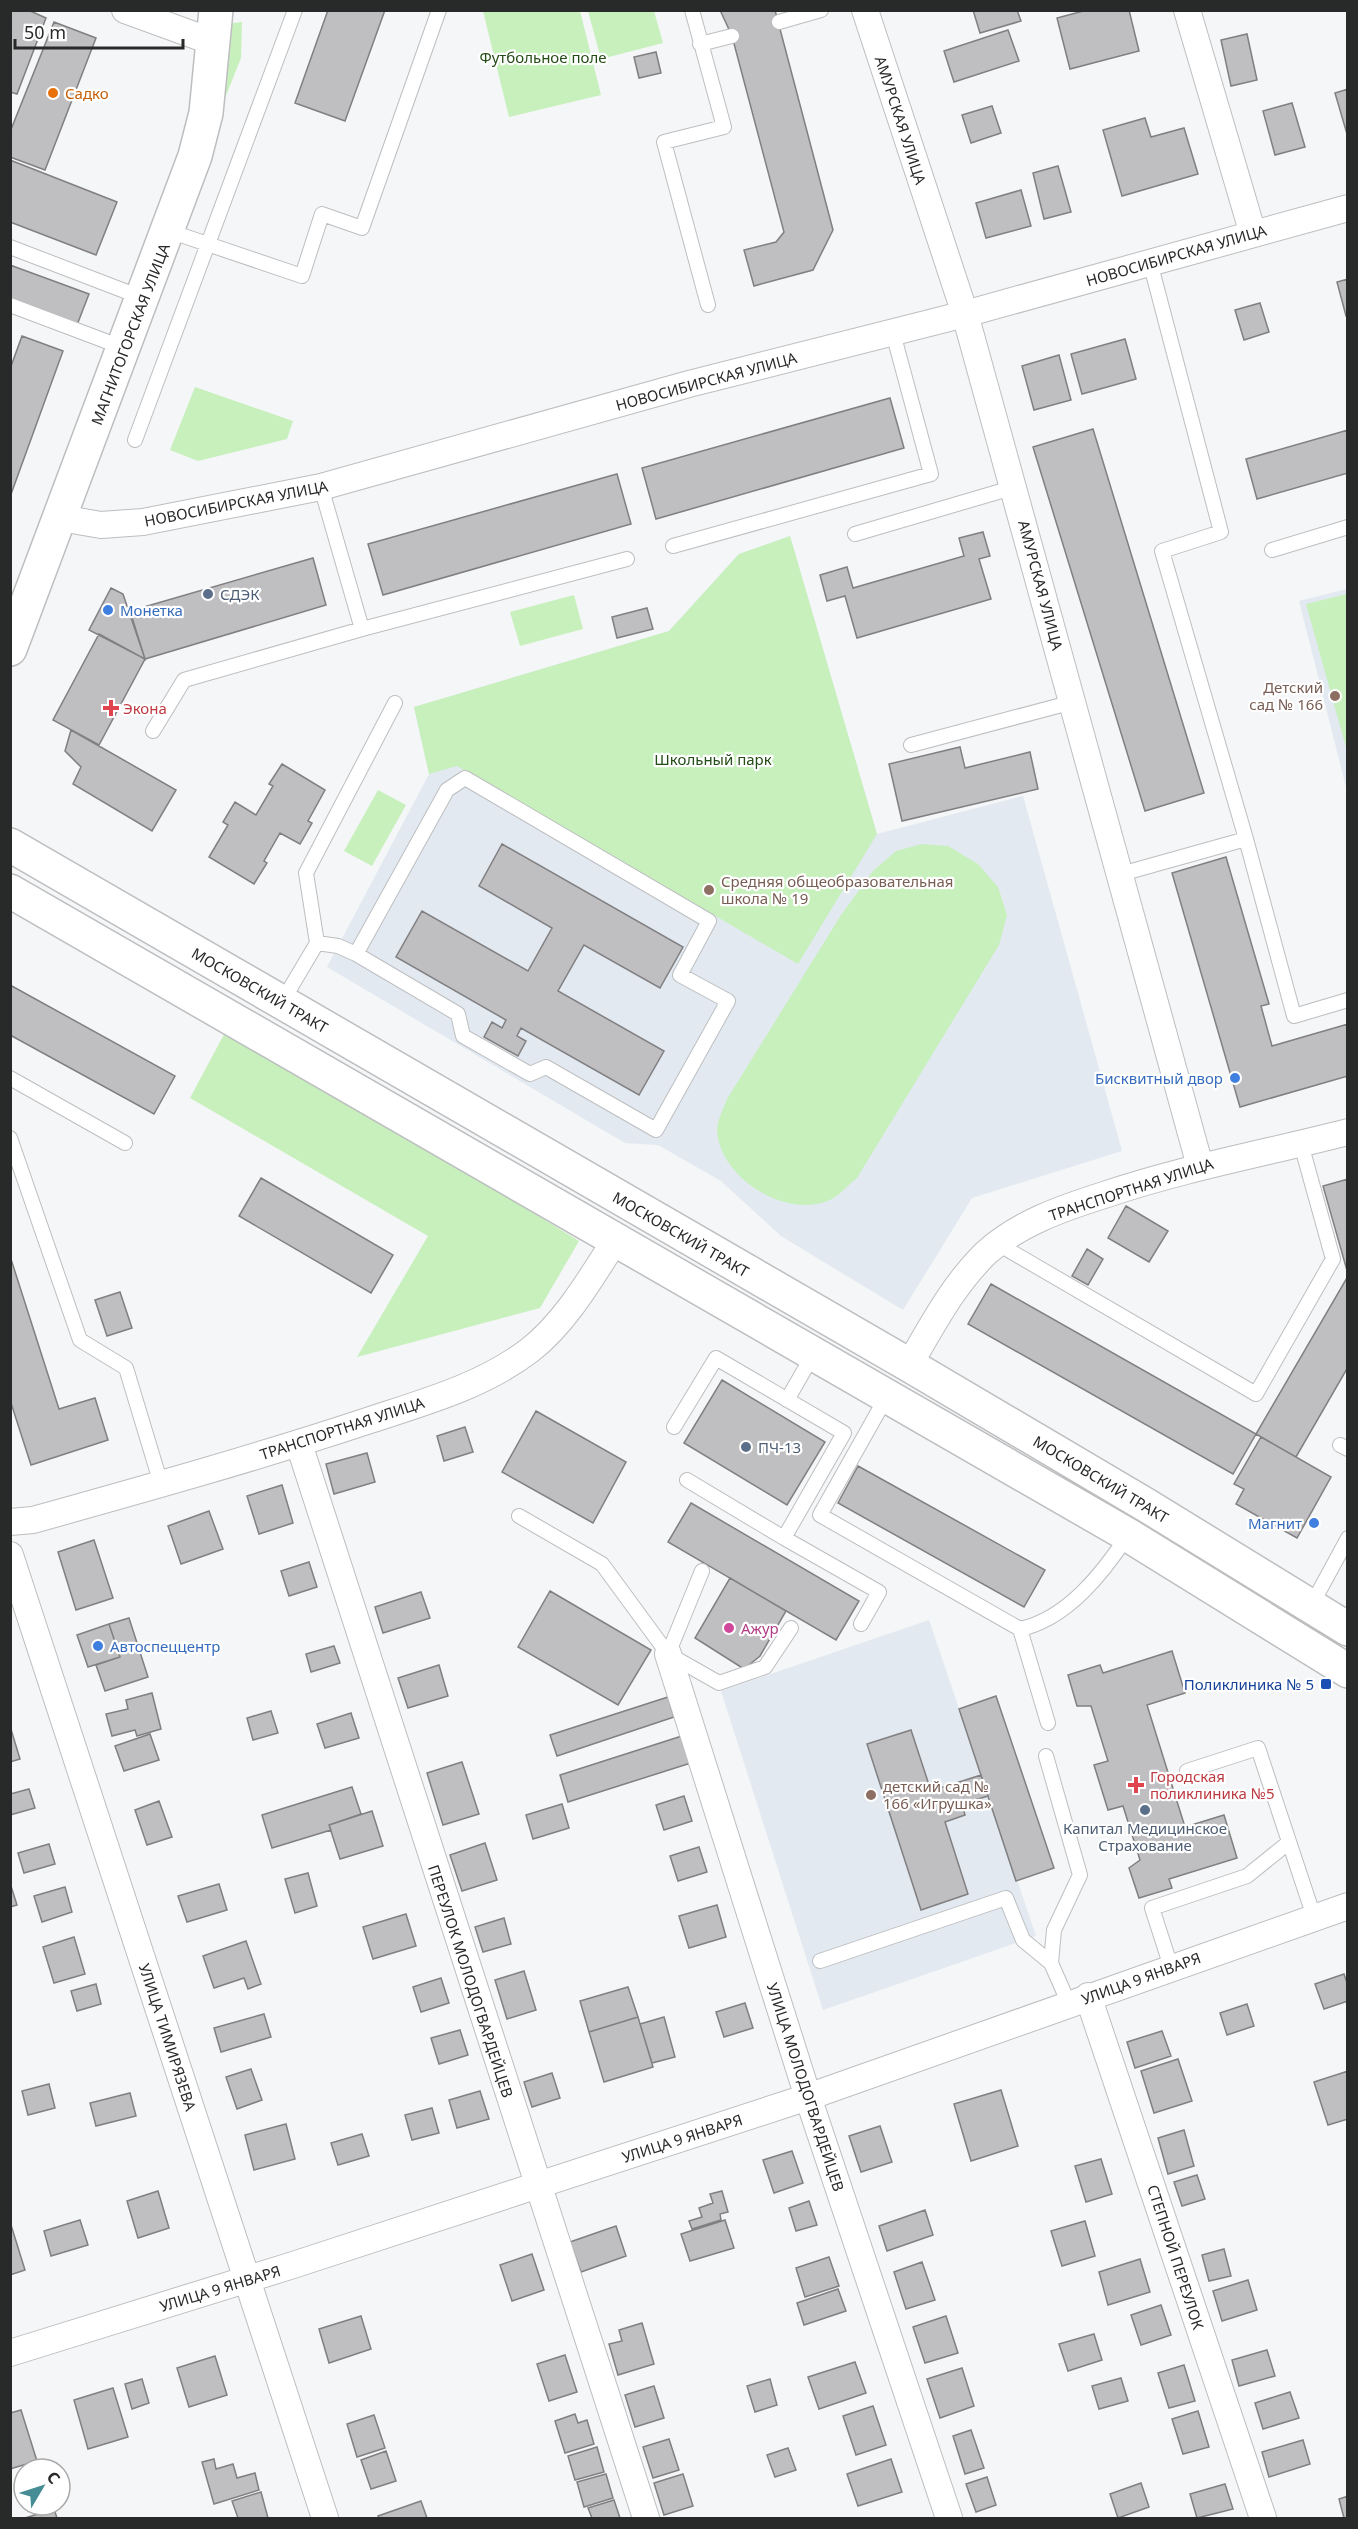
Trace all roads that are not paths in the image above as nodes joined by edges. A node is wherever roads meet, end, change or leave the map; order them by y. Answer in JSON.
{"nodes":[{"id":1,"x":125,"y":10,"type":"edge"},
{"id":2,"x":295,"y":10,"type":"edge"},
{"id":3,"x":440,"y":10,"type":"edge"},
{"id":4,"x":692,"y":10,"type":"edge"},
{"id":5,"x":821,"y":10,"type":"edge"},
{"id":6,"x":865,"y":10,"type":"edge"},
{"id":7,"x":1187,"y":10,"type":"edge"},
{"id":8,"x":779,"y":22,"type":"dead end"},
{"id":9,"x":214,"y":26,"type":"edge"},
{"id":10,"x":732,"y":36,"type":"dead end"},
{"id":11,"x":700,"y":44,"type":"junction"},
{"id":12,"x":1347,"y":208,"type":"edge"},
{"id":13,"x":169,"y":231,"type":"junction"},
{"id":14,"x":1252,"y":234,"type":"junction"},
{"id":15,"x":209,"y":244,"type":"junction"},
{"id":16,"x":10,"y":247,"type":"edge"},
{"id":17,"x":1150,"y":262,"type":"junction"},
{"id":18,"x":144,"y":298,"type":"junction"},
{"id":19,"x":10,"y":305,"type":"edge"},
{"id":20,"x":708,"y":305,"type":"dead end"},
{"id":21,"x":965,"y":314,"type":"junction"},
{"id":22,"x":893,"y":333,"type":"junction"},
{"id":23,"x":125,"y":348,"type":"junction"},
{"id":24,"x":135,"y":440,"type":"dead end"},
{"id":25,"x":321,"y":487,"type":"junction"},
{"id":26,"x":1015,"y":487,"type":"junction"},
{"id":27,"x":60,"y":518,"type":"junction"},
{"id":28,"x":1347,"y":527,"type":"edge"},
{"id":29,"x":855,"y":534,"type":"dead end"},
{"id":30,"x":674,"y":546,"type":"dead end"},
{"id":31,"x":1272,"y":550,"type":"dead end"},
{"id":32,"x":627,"y":559,"type":"dead end"},
{"id":33,"x":362,"y":629,"type":"junction"},
{"id":34,"x":10,"y":649,"type":"edge"},
{"id":35,"x":1073,"y":702,"type":"junction"},
{"id":36,"x":395,"y":703,"type":"dead end"},
{"id":37,"x":153,"y":731,"type":"dead end"},
{"id":38,"x":911,"y":745,"type":"dead end"},
{"id":39,"x":1246,"y":839,"type":"junction"},
{"id":40,"x":10,"y":845,"type":"edge"},
{"id":41,"x":1121,"y":874,"type":"junction"},
{"id":42,"x":10,"y":891,"type":"edge"},
{"id":43,"x":317,"y":943,"type":"junction"},
{"id":44,"x":356,"y":954,"type":"junction"},
{"id":45,"x":1347,"y":1000,"type":"edge"},
{"id":46,"x":282,"y":1002,"type":"junction"},
{"id":47,"x":10,"y":1078,"type":"edge"},
{"id":48,"x":1347,"y":1132,"type":"edge"},
{"id":49,"x":10,"y":1138,"type":"edge"},
{"id":50,"x":125,"y":1143,"type":"dead end"},
{"id":51,"x":1301,"y":1144,"type":"junction"},
{"id":52,"x":1200,"y":1166,"type":"junction"},
{"id":53,"x":616,"y":1239,"type":"junction"},
{"id":54,"x":998,"y":1244,"type":"junction"},
{"id":55,"x":814,"y":1353,"type":"junction"},
{"id":56,"x":909,"y":1365,"type":"junction"},
{"id":57,"x":887,"y":1396,"type":"junction"},
{"id":58,"x":787,"y":1400,"type":"junction"},
{"id":59,"x":674,"y":1427,"type":"dead end"},
{"id":60,"x":299,"y":1444,"type":"junction"},
{"id":61,"x":687,"y":1480,"type":"dead end"},
{"id":62,"x":161,"y":1484,"type":"junction"},
{"id":63,"x":519,"y":1515,"type":"dead end"},
{"id":64,"x":10,"y":1522,"type":"edge"},
{"id":65,"x":1128,"y":1535,"type":"junction"},
{"id":66,"x":784,"y":1538,"type":"junction"},
{"id":67,"x":1347,"y":1538,"type":"edge"},
{"id":68,"x":10,"y":1555,"type":"edge"},
{"id":69,"x":702,"y":1571,"type":"dead end"},
{"id":70,"x":1311,"y":1606,"type":"junction"},
{"id":71,"x":861,"y":1624,"type":"dead end"},
{"id":72,"x":791,"y":1628,"type":"dead end"},
{"id":73,"x":1020,"y":1629,"type":"junction"},
{"id":74,"x":1347,"y":1629,"type":"edge"},
{"id":75,"x":668,"y":1654,"type":"junction"},
{"id":76,"x":1347,"y":1671,"type":"edge"},
{"id":77,"x":1048,"y":1723,"type":"dead end"},
{"id":78,"x":1046,"y":1756,"type":"dead end"},
{"id":79,"x":1187,"y":1771,"type":"dead end"},
{"id":80,"x":1288,"y":1843,"type":"junction"},
{"id":81,"x":1347,"y":1906,"type":"edge"},
{"id":82,"x":1314,"y":1917,"type":"junction"},
{"id":83,"x":820,"y":1961,"type":"dead end"},
{"id":84,"x":1052,"y":1963,"type":"junction"},
{"id":85,"x":1171,"y":1967,"type":"junction"},
{"id":86,"x":1079,"y":2000,"type":"junction"},
{"id":87,"x":808,"y":2097,"type":"junction"},
{"id":88,"x":536,"y":2186,"type":"junction"},
{"id":89,"x":247,"y":2280,"type":"junction"},
{"id":90,"x":10,"y":2353,"type":"edge"},
{"id":91,"x":325,"y":2518,"type":"edge"},
{"id":92,"x":645,"y":2518,"type":"edge"},
{"id":93,"x":949,"y":2518,"type":"edge"},
{"id":94,"x":1263,"y":2518,"type":"edge"}],
"edges":[{"from":1,"to":9,"type":"street"},
{"from":2,"to":15,"type":"lane"},
{"from":3,"to":15,"type":"lane"},
{"from":4,"to":11,"type":"lane"},
{"from":5,"to":8,"type":"lane"},
{"from":6,"to":21,"type":"street","name":"АМУРСКАЯ УЛИЦА"},
{"from":7,"to":14,"type":"street"},
{"from":9,"to":13,"type":"main road","name":"МАГНИТОГОРСКАЯ УЛИЦА"},
{"from":10,"to":11,"type":"lane"},
{"from":11,"to":20,"type":"lane"},
{"from":12,"to":14,"type":"street","name":"НОВОСИБИРСКАЯ УЛИЦА"},
{"from":13,"to":15,"type":"lane"},
{"from":13,"to":18,"type":"main road","name":"МАГНИТОГОРСКАЯ УЛИЦА"},
{"from":14,"to":17,"type":"street","name":"НОВОСИБИРСКАЯ УЛИЦА"},
{"from":15,"to":24,"type":"lane"},
{"from":16,"to":18,"type":"lane"},
{"from":17,"to":21,"type":"street","name":"НОВОСИБИРСКАЯ УЛИЦА"},
{"from":17,"to":39,"type":"lane"},
{"from":18,"to":23,"type":"main road","name":"МАГНИТОГОРСКАЯ УЛИЦА"},
{"from":19,"to":23,"type":"lane"},
{"from":21,"to":22,"type":"street","name":"НОВОСИБИРСКАЯ УЛИЦА"},
{"from":21,"to":26,"type":"street","name":"АМУРСКАЯ УЛИЦА"},
{"from":22,"to":25,"type":"street","name":"НОВОСИБИРСКАЯ УЛИЦА"},
{"from":22,"to":30,"type":"lane"},
{"from":23,"to":27,"type":"main road","name":"МАГНИТОГОРСКАЯ УЛИЦА"},
{"from":25,"to":27,"type":"street","name":"НОВОСИБИРСКАЯ УЛИЦА"},
{"from":25,"to":33,"type":"lane"},
{"from":26,"to":29,"type":"lane"},
{"from":26,"to":35,"type":"street","name":"АМУРСКАЯ УЛИЦА"},
{"from":27,"to":34,"type":"main road","name":"МАГНИТОГОРСКАЯ УЛИЦА"},
{"from":28,"to":31,"type":"lane"},
{"from":32,"to":33,"type":"lane"},
{"from":33,"to":37,"type":"lane"},
{"from":35,"to":38,"type":"lane"},
{"from":35,"to":41,"type":"street","name":"АМУРСКАЯ УЛИЦА"},
{"from":36,"to":43,"type":"lane"},
{"from":39,"to":41,"type":"lane"},
{"from":39,"to":45,"type":"lane"},
{"from":40,"to":46,"type":"main road","name":"МОСКОВСКИЙ ТРАКТ"},
{"from":41,"to":52,"type":"street","name":"АМУРСКАЯ УЛИЦА"},
{"from":42,"to":53,"type":"main road"},
{"from":43,"to":44,"type":"lane"},
{"from":43,"to":46,"type":"lane"},
{"from":44,"to":44,"type":"lane"},
{"from":46,"to":56,"type":"main road","name":"МОСКОВСКИЙ ТРАКТ"},
{"from":47,"to":50,"type":"lane"},
{"from":48,"to":51,"type":"street","name":"ТРАНСПОРТНАЯ УЛИЦА"},
{"from":49,"to":62,"type":"lane"},
{"from":51,"to":52,"type":"street","name":"ТРАНСПОРТНАЯ УЛИЦА"},
{"from":51,"to":54,"type":"lane"},
{"from":52,"to":54,"type":"street","name":"ТРАНСПОРТНАЯ УЛИЦА"},
{"from":53,"to":55,"type":"main road"},
{"from":53,"to":60,"type":"street","name":"ТРАНСПОРТНАЯ УЛИЦА"},
{"from":54,"to":56,"type":"street","name":"ТРАНСПОРТНАЯ УЛИЦА"},
{"from":55,"to":57,"type":"main road"},
{"from":55,"to":58,"type":"lane"},
{"from":56,"to":70,"type":"main road","name":"МОСКОВСКИЙ ТРАКТ"},
{"from":57,"to":65,"type":"main road"},
{"from":57,"to":73,"type":"lane"},
{"from":58,"to":59,"type":"lane"},
{"from":58,"to":66,"type":"lane"},
{"from":60,"to":62,"type":"street","name":"ТРАНСПОРТНАЯ УЛИЦА"},
{"from":60,"to":88,"type":"street","name":"ПЕРЕУЛОК МОЛОДОГВАРДЕЙЦЕВ"},
{"from":61,"to":66,"type":"lane"},
{"from":62,"to":64,"type":"street","name":"ТРАНСПОРТНАЯ УЛИЦА"},
{"from":63,"to":75,"type":"lane"},
{"from":65,"to":73,"type":"lane"},
{"from":65,"to":76,"type":"main road"},
{"from":66,"to":71,"type":"lane"},
{"from":67,"to":70,"type":"lane"},
{"from":68,"to":89,"type":"street","name":"УЛИЦА ТИМИРЯЗЕВА"},
{"from":69,"to":75,"type":"lane"},
{"from":70,"to":74,"type":"main road","name":"МОСКОВСКИЙ ТРАКТ"},
{"from":72,"to":75,"type":"lane"},
{"from":73,"to":77,"type":"lane"},
{"from":75,"to":87,"type":"street","name":"УЛИЦА МОЛОДОГВАРДЕЙЦЕВ"},
{"from":78,"to":84,"type":"lane"},
{"from":79,"to":80,"type":"lane"},
{"from":80,"to":82,"type":"lane"},
{"from":80,"to":85,"type":"lane"},
{"from":81,"to":82,"type":"street","name":"УЛИЦА 9 ЯНВАРЯ"},
{"from":82,"to":85,"type":"street","name":"УЛИЦА 9 ЯНВАРЯ"},
{"from":83,"to":84,"type":"lane"},
{"from":84,"to":86,"type":"lane"},
{"from":85,"to":86,"type":"street","name":"УЛИЦА 9 ЯНВАРЯ"},
{"from":86,"to":87,"type":"street","name":"УЛИЦА 9 ЯНВАРЯ"},
{"from":86,"to":94,"type":"street","name":"СТЕПНОЙ ПЕРЕУЛОК"},
{"from":87,"to":88,"type":"street","name":"УЛИЦА 9 ЯНВАРЯ"},
{"from":87,"to":93,"type":"street","name":"УЛИЦА МОЛОДОГВАРДЕЙЦЕВ"},
{"from":88,"to":89,"type":"street","name":"УЛИЦА 9 ЯНВАРЯ"},
{"from":88,"to":92,"type":"street","name":"ПЕРЕУЛОК МОЛОДОГВАРДЕЙЦЕВ"},
{"from":89,"to":90,"type":"street","name":"УЛИЦА 9 ЯНВАРЯ"},
{"from":89,"to":91,"type":"street","name":"УЛИЦА ТИМИРЯЗЕВА"}]}
